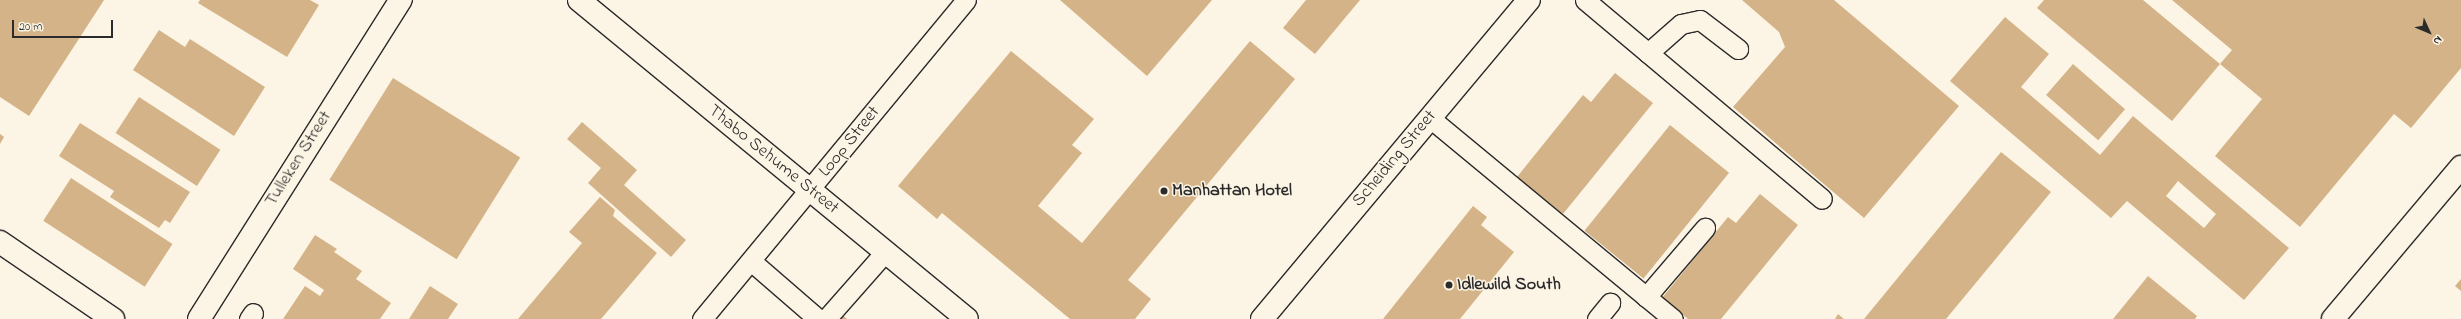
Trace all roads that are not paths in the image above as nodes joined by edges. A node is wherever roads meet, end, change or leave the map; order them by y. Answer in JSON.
{"nodes":[{"id":1,"x":401,"y":0,"type":"edge"},
{"id":2,"x":579,"y":0,"type":"edge"},
{"id":3,"x":966,"y":0,"type":"edge"},
{"id":4,"x":1529,"y":0,"type":"edge"},
{"id":5,"x":1585,"y":0,"type":"edge"},
{"id":6,"x":1738,"y":49,"type":"dead end"},
{"id":7,"x":1648,"y":53,"type":"junction"},
{"id":8,"x":1430,"y":118,"type":"junction"},
{"id":9,"x":2461,"y":167,"type":"edge"},
{"id":10,"x":810,"y":191,"type":"junction"},
{"id":11,"x":1822,"y":199,"type":"dead end"},
{"id":12,"x":1705,"y":228,"type":"dead end"},
{"id":13,"x":0,"y":242,"type":"edge"},
{"id":14,"x":885,"y":252,"type":"junction"},
{"id":15,"x":751,"y":261,"type":"junction"},
{"id":16,"x":1646,"y":297,"type":"junction"},
{"id":17,"x":1610,"y":303,"type":"dead end"},
{"id":18,"x":113,"y":319,"type":"edge"},
{"id":19,"x":199,"y":319,"type":"edge"},
{"id":20,"x":702,"y":319,"type":"edge"},
{"id":21,"x":818,"y":319,"type":"edge"},
{"id":22,"x":826,"y":319,"type":"edge"},
{"id":23,"x":967,"y":319,"type":"edge"},
{"id":24,"x":1262,"y":319,"type":"edge"},
{"id":25,"x":1597,"y":319,"type":"edge"},
{"id":26,"x":1673,"y":319,"type":"edge"},
{"id":27,"x":2333,"y":319,"type":"edge"}],
"edges":[{"from":1,"to":19,"type":"main road","name":"Tulleken Street"},
{"from":2,"to":10,"type":"main road","name":"Thabo Sehume Street"},
{"from":3,"to":10,"type":"lane","name":"Loop Street"},
{"from":4,"to":8,"type":"main road","name":"Scheiding Street"},
{"from":5,"to":7,"type":"lane"},
{"from":6,"to":7,"type":"lane"},
{"from":7,"to":11,"type":"lane"},
{"from":8,"to":16,"type":"lane"},
{"from":8,"to":24,"type":"main road","name":"Scheiding Street"},
{"from":9,"to":27,"type":"main road"},
{"from":10,"to":14,"type":"main road","name":"Thabo Sehume Street"},
{"from":10,"to":15,"type":"lane","name":"Loop Street"},
{"from":12,"to":16,"type":"lane"},
{"from":13,"to":18,"type":"main road"},
{"from":14,"to":22,"type":"lane"},
{"from":14,"to":23,"type":"main road","name":"Thabo Sehume Street"},
{"from":15,"to":20,"type":"lane","name":"Loop Street"},
{"from":15,"to":21,"type":"lane"},
{"from":16,"to":26,"type":"lane"},
{"from":17,"to":25,"type":"lane"}]}
